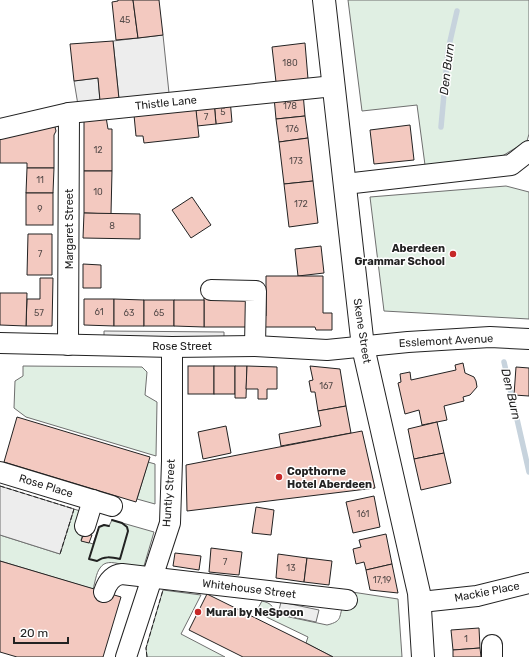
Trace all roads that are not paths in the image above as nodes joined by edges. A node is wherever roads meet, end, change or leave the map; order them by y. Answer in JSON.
{"nodes":[{"id":1,"x":324,"y":0,"type":"edge"},
{"id":2,"x":334,"y":86,"type":"junction"},
{"id":3,"x":69,"y":113,"type":"junction"},
{"id":4,"x":0,"y":129,"type":"edge"},
{"id":5,"x":529,"y":151,"type":"edge"},
{"id":6,"x":345,"y":184,"type":"junction"},
{"id":7,"x":212,"y":290,"type":"dead end"},
{"id":8,"x":529,"y":339,"type":"edge"},
{"id":9,"x":0,"y":343,"type":"edge"},
{"id":10,"x":68,"y":345,"type":"junction"},
{"id":11,"x":255,"y":346,"type":"junction"},
{"id":12,"x":172,"y":347,"type":"junction"},
{"id":13,"x":363,"y":347,"type":"junction"},
{"id":14,"x":0,"y":472,"type":"edge"},
{"id":15,"x":93,"y":500,"type":"junction"},
{"id":16,"x":112,"y":506,"type":"dead end"},
{"id":17,"x":85,"y":526,"type":"dead end"},
{"id":18,"x":152,"y":577,"type":"junction"},
{"id":19,"x":529,"y":583,"type":"edge"},
{"id":20,"x":104,"y":592,"type":"dead end"},
{"id":21,"x":346,"y":600,"type":"dead end"},
{"id":22,"x":421,"y":602,"type":"junction"},
{"id":23,"x":126,"y":657,"type":"edge"},
{"id":24,"x":423,"y":657,"type":"edge"}],
"edges":[{"from":1,"to":2,"type":"main road","name":"Skene Street"},
{"from":2,"to":3,"type":"street","name":"Thistle Lane"},
{"from":2,"to":6,"type":"main road","name":"Skene Street"},
{"from":3,"to":4,"type":"street","name":"Thistle Lane"},
{"from":3,"to":10,"type":"street","name":"Margaret Street"},
{"from":5,"to":6,"type":"street"},
{"from":6,"to":13,"type":"main road","name":"Skene Street"},
{"from":7,"to":11,"type":"street"},
{"from":8,"to":13,"type":"street","name":"Esslemont Avenue"},
{"from":9,"to":10,"type":"street","name":"Rose Street"},
{"from":10,"to":12,"type":"street","name":"Rose Street"},
{"from":11,"to":12,"type":"street","name":"Rose Street"},
{"from":11,"to":13,"type":"street","name":"Rose Street"},
{"from":12,"to":18,"type":"street","name":"Huntly Street"},
{"from":13,"to":22,"type":"main road","name":"Skene Street"},
{"from":14,"to":15,"type":"street","name":"Rose Place"},
{"from":15,"to":16,"type":"street","name":"Rose Place"},
{"from":15,"to":17,"type":"street"},
{"from":18,"to":20,"type":"street","name":"Whitehouse Street"},
{"from":18,"to":21,"type":"street","name":"Whitehouse Street"},
{"from":18,"to":23,"type":"street","name":"Huntly Street"},
{"from":19,"to":22,"type":"street","name":"Mackie Place"},
{"from":22,"to":24,"type":"main road","name":"Skene Street"}]}
